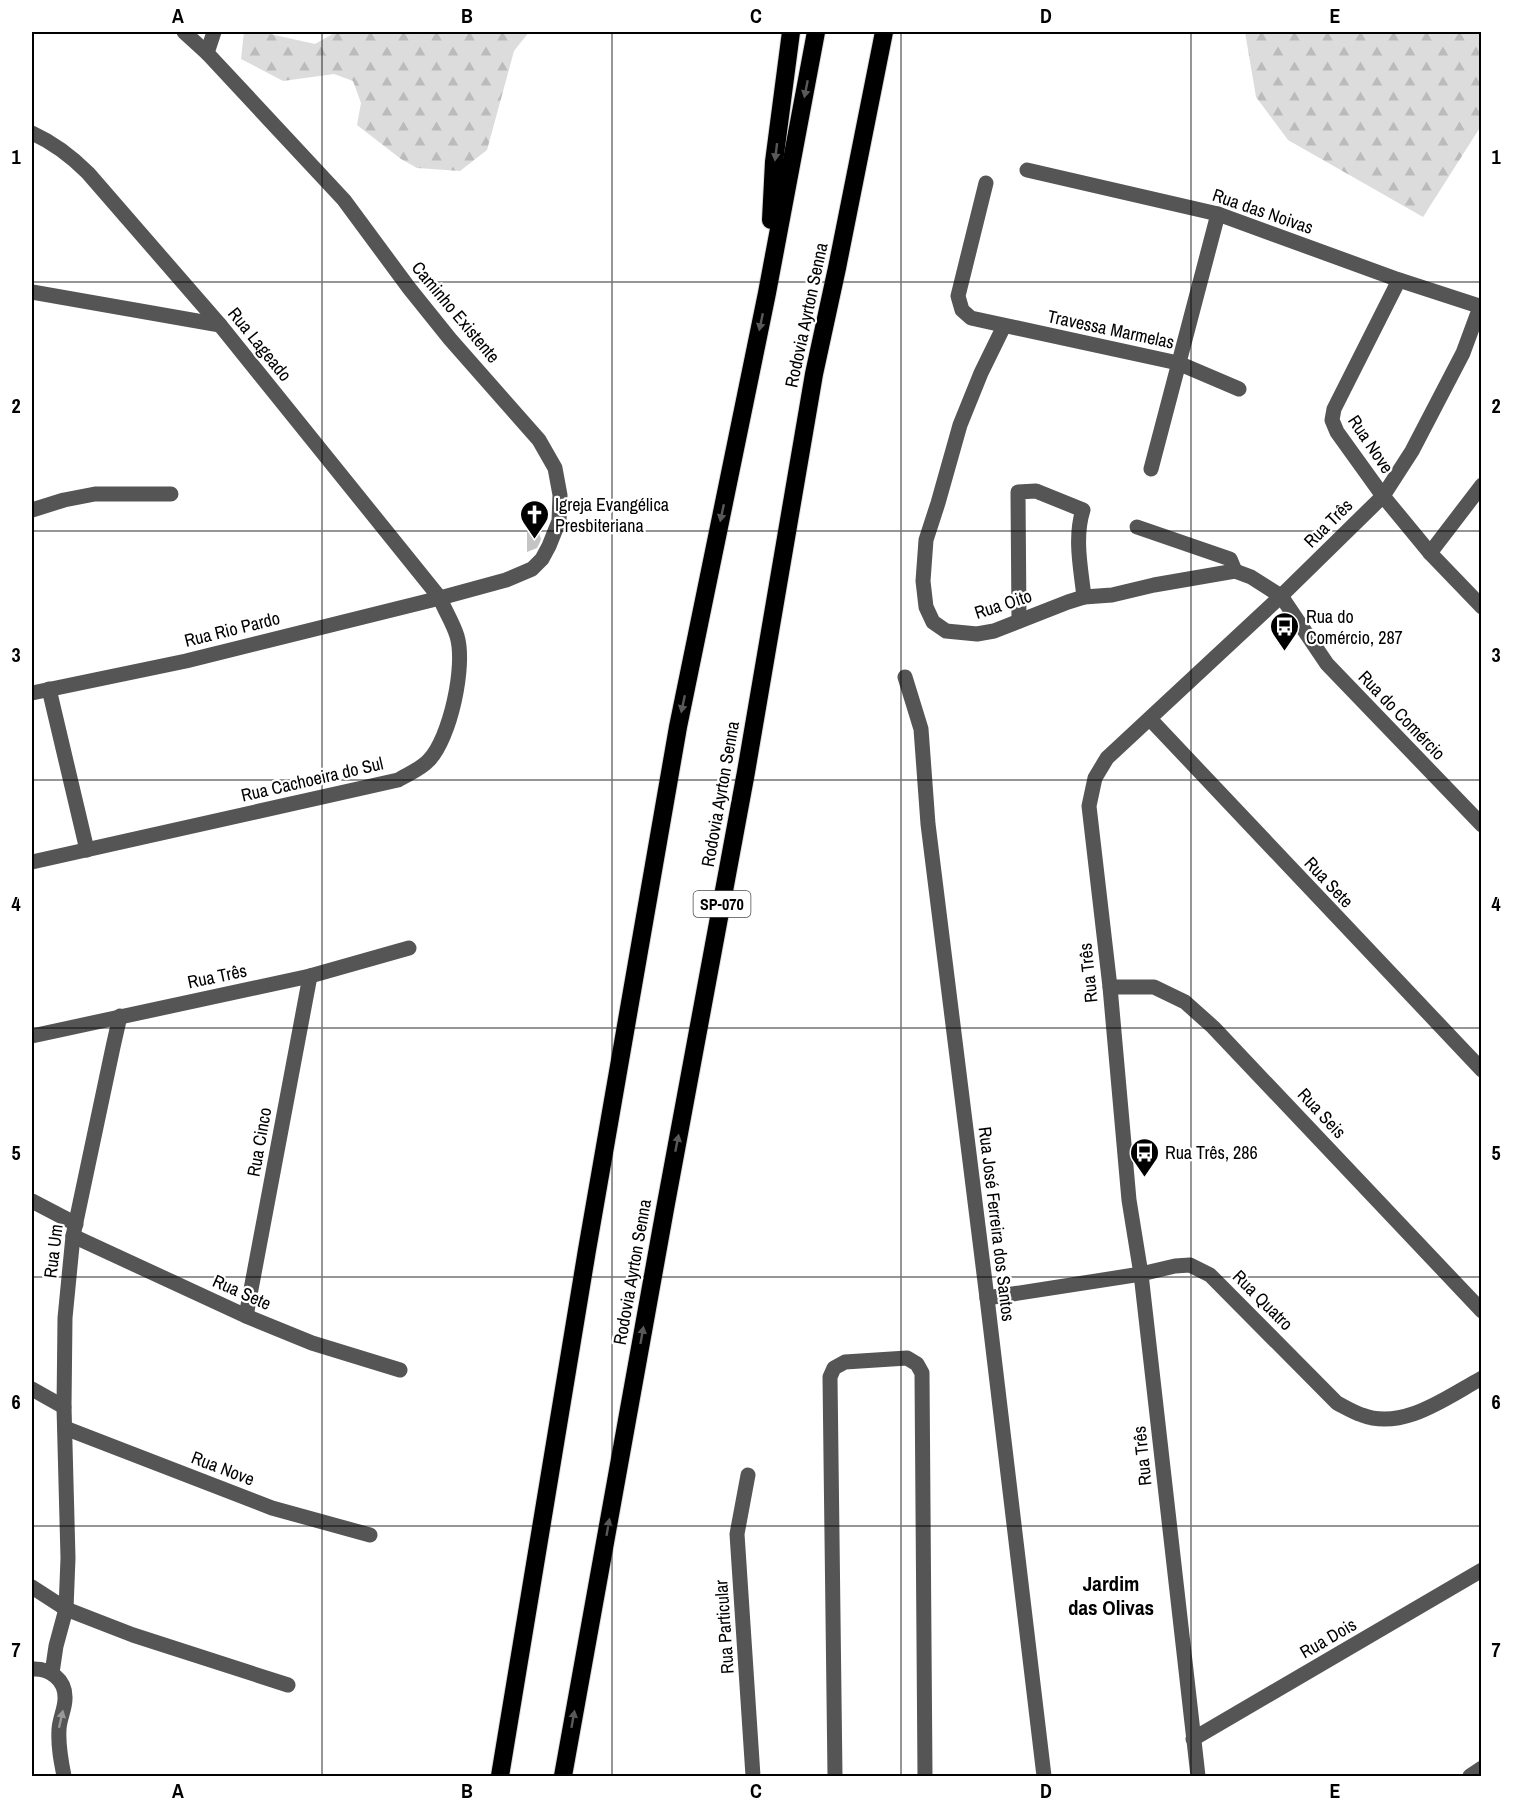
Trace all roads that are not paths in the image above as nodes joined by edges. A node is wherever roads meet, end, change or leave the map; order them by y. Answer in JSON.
{"nodes":[{"id":1,"x":184,"y":32,"type":"edge"},
{"id":2,"x":214,"y":32,"type":"edge"},
{"id":3,"x":791,"y":32,"type":"edge"},
{"id":4,"x":816,"y":32,"type":"edge"},
{"id":5,"x":884,"y":32,"type":"edge"},
{"id":6,"x":207,"y":53,"type":"junction"},
{"id":7,"x":32,"y":133,"type":"edge"},
{"id":8,"x":1027,"y":170,"type":"dead end"},
{"id":9,"x":986,"y":183,"type":"dead end"},
{"id":10,"x":1218,"y":214,"type":"junction"},
{"id":11,"x":1399,"y":280,"type":"junction"},
{"id":12,"x":32,"y":292,"type":"edge"},
{"id":13,"x":767,"y":293,"type":"junction"},
{"id":14,"x":1481,"y":307,"type":"edge"},
{"id":15,"x":220,"y":325,"type":"junction"},
{"id":16,"x":1004,"y":326,"type":"junction"},
{"id":17,"x":1178,"y":363,"type":"junction"},
{"id":18,"x":1239,"y":389,"type":"dead end"},
{"id":19,"x":1151,"y":469,"type":"dead end"},
{"id":20,"x":1482,"y":485,"type":"edge"},
{"id":21,"x":171,"y":494,"type":"dead end"},
{"id":22,"x":1383,"y":496,"type":"junction"},
{"id":23,"x":32,"y":510,"type":"edge"},
{"id":24,"x":1137,"y":527,"type":"dead end"},
{"id":25,"x":1430,"y":554,"type":"junction"},
{"id":26,"x":1235,"y":571,"type":"junction"},
{"id":27,"x":1281,"y":596,"type":"junction"},
{"id":28,"x":1084,"y":597,"type":"junction"},
{"id":29,"x":440,"y":598,"type":"junction"},
{"id":30,"x":1482,"y":607,"type":"edge"},
{"id":31,"x":1019,"y":621,"type":"junction"},
{"id":32,"x":905,"y":677,"type":"dead end"},
{"id":33,"x":49,"y":689,"type":"junction"},
{"id":34,"x":32,"y":693,"type":"edge"},
{"id":35,"x":1150,"y":719,"type":"junction"},
{"id":36,"x":1482,"y":825,"type":"edge"},
{"id":37,"x":87,"y":850,"type":"junction"},
{"id":38,"x":32,"y":862,"type":"edge"},
{"id":39,"x":409,"y":948,"type":"dead end"},
{"id":40,"x":310,"y":976,"type":"junction"},
{"id":41,"x":1110,"y":987,"type":"junction"},
{"id":42,"x":120,"y":1017,"type":"junction"},
{"id":43,"x":32,"y":1036,"type":"edge"},
{"id":44,"x":1482,"y":1070,"type":"edge"},
{"id":45,"x":32,"y":1201,"type":"edge"},
{"id":46,"x":74,"y":1230,"type":"junction"},
{"id":47,"x":1141,"y":1274,"type":"junction"},
{"id":48,"x":987,"y":1298,"type":"junction"},
{"id":49,"x":1482,"y":1311,"type":"edge"},
{"id":50,"x":246,"y":1316,"type":"junction"},
{"id":51,"x":400,"y":1371,"type":"dead end"},
{"id":52,"x":1482,"y":1378,"type":"edge"},
{"id":53,"x":32,"y":1389,"type":"edge"},
{"id":54,"x":64,"y":1407,"type":"junction"},
{"id":55,"x":65,"y":1428,"type":"junction"},
{"id":56,"x":748,"y":1475,"type":"dead end"},
{"id":57,"x":370,"y":1535,"type":"dead end"},
{"id":58,"x":1482,"y":1570,"type":"edge"},
{"id":59,"x":32,"y":1587,"type":"edge"},
{"id":60,"x":66,"y":1608,"type":"junction"},
{"id":61,"x":32,"y":1669,"type":"edge"},
{"id":62,"x":52,"y":1673,"type":"junction"},
{"id":63,"x":288,"y":1685,"type":"dead end"},
{"id":64,"x":1193,"y":1739,"type":"junction"},
{"id":65,"x":1482,"y":1768,"type":"edge"},
{"id":66,"x":64,"y":1776,"type":"edge"},
{"id":67,"x":500,"y":1776,"type":"edge"},
{"id":68,"x":563,"y":1776,"type":"edge"},
{"id":69,"x":753,"y":1776,"type":"edge"},
{"id":70,"x":835,"y":1776,"type":"edge"},
{"id":71,"x":925,"y":1776,"type":"edge"},
{"id":72,"x":1044,"y":1776,"type":"edge"},
{"id":73,"x":1198,"y":1776,"type":"edge"},
{"id":74,"x":1470,"y":1776,"type":"edge"}],
"edges":[{"from":1,"to":6,"type":"street","name":"Caminho Existente"},
{"from":2,"to":6,"type":"street"},
{"from":3,"to":13,"type":"highway","one_way":true},
{"from":4,"to":13,"type":"highway","one_way":true},
{"from":68,"to":5,"type":"highway","name":"Rodovia Ayrton Senna","number":"SP-070","one_way":true},
{"from":6,"to":29,"type":"street","name":"Caminho Existente"},
{"from":7,"to":15,"type":"street","name":"Rua Lageado"},
{"from":8,"to":10,"type":"street","name":"Rua das Noivas"},
{"from":9,"to":16,"type":"street","name":"Travessa Marmelas"},
{"from":10,"to":11,"type":"street","name":"Rua das Noivas"},
{"from":10,"to":17,"type":"street"},
{"from":11,"to":14,"type":"street","name":"Rua das Noivas"},
{"from":11,"to":22,"type":"street","name":"Rua Nove"},
{"from":12,"to":15,"type":"street"},
{"from":13,"to":67,"type":"highway","one_way":true},
{"from":14,"to":22,"type":"street","name":"Rua Três"},
{"from":15,"to":29,"type":"street","name":"Rua Lageado"},
{"from":16,"to":17,"type":"street","name":"Travessa Marmelas"},
{"from":16,"to":31,"type":"street","name":"Rua Oito"},
{"from":17,"to":18,"type":"street","name":"Travessa Marmelas"},
{"from":17,"to":19,"type":"street"},
{"from":20,"to":25,"type":"street"},
{"from":21,"to":23,"type":"street"},
{"from":22,"to":25,"type":"street","name":"Rua Nove"},
{"from":22,"to":27,"type":"street","name":"Rua Três"},
{"from":24,"to":26,"type":"street"},
{"from":25,"to":30,"type":"street","name":"Rua Nove"},
{"from":26,"to":27,"type":"street"},
{"from":26,"to":28,"type":"street","name":"Rua Oito"},
{"from":27,"to":35,"type":"street","name":"Rua Três"},
{"from":27,"to":36,"type":"street","name":"Rua do Comércio"},
{"from":28,"to":31,"type":"street","name":"Rua Oito"},
{"from":28,"to":31,"type":"street"},
{"from":29,"to":33,"type":"street","name":"Rua Rio Pardo"},
{"from":29,"to":37,"type":"street","name":"Rua Cachoeira do Sul"},
{"from":32,"to":48,"type":"street","name":"Rua José Ferreira dos Santos"},
{"from":33,"to":34,"type":"street","name":"Rua Rio Pardo"},
{"from":33,"to":37,"type":"street"},
{"from":35,"to":41,"type":"street","name":"Rua Três"},
{"from":35,"to":44,"type":"street","name":"Rua Sete"},
{"from":37,"to":38,"type":"street","name":"Rua Cachoeira do Sul"},
{"from":39,"to":40,"type":"street","name":"Rua Três"},
{"from":40,"to":42,"type":"street","name":"Rua Três"},
{"from":40,"to":50,"type":"street","name":"Rua Cinco"},
{"from":41,"to":47,"type":"street","name":"Rua Três"},
{"from":41,"to":49,"type":"street","name":"Rua Seis"},
{"from":42,"to":43,"type":"street","name":"Rua Três"},
{"from":42,"to":46,"type":"street","name":"Rua Um"},
{"from":45,"to":46,"type":"street"},
{"from":46,"to":50,"type":"street","name":"Rua Sete"},
{"from":46,"to":54,"type":"street","name":"Rua Um"},
{"from":47,"to":48,"type":"street","name":"Rua Quatro"},
{"from":47,"to":52,"type":"street","name":"Rua Quatro"},
{"from":47,"to":64,"type":"street","name":"Rua Três"},
{"from":48,"to":72,"type":"street","name":"Rua José Ferreira dos Santos"},
{"from":50,"to":51,"type":"street","name":"Rua Sete"},
{"from":53,"to":54,"type":"street"},
{"from":54,"to":55,"type":"street","name":"Rua Um"},
{"from":55,"to":57,"type":"street","name":"Rua Nove"},
{"from":55,"to":60,"type":"street","name":"Rua Um"},
{"from":56,"to":69,"type":"street","name":"Rua Particular"},
{"from":58,"to":64,"type":"street","name":"Rua Dois"},
{"from":59,"to":60,"type":"street"},
{"from":60,"to":62,"type":"street","name":"Rua Um"},
{"from":60,"to":63,"type":"street"},
{"from":61,"to":62,"type":"street"},
{"from":66,"to":62,"type":"street","one_way":true},
{"from":64,"to":73,"type":"street","name":"Rua Três"},
{"from":65,"to":74,"type":"street"},
{"from":70,"to":71,"type":"street"}]}
